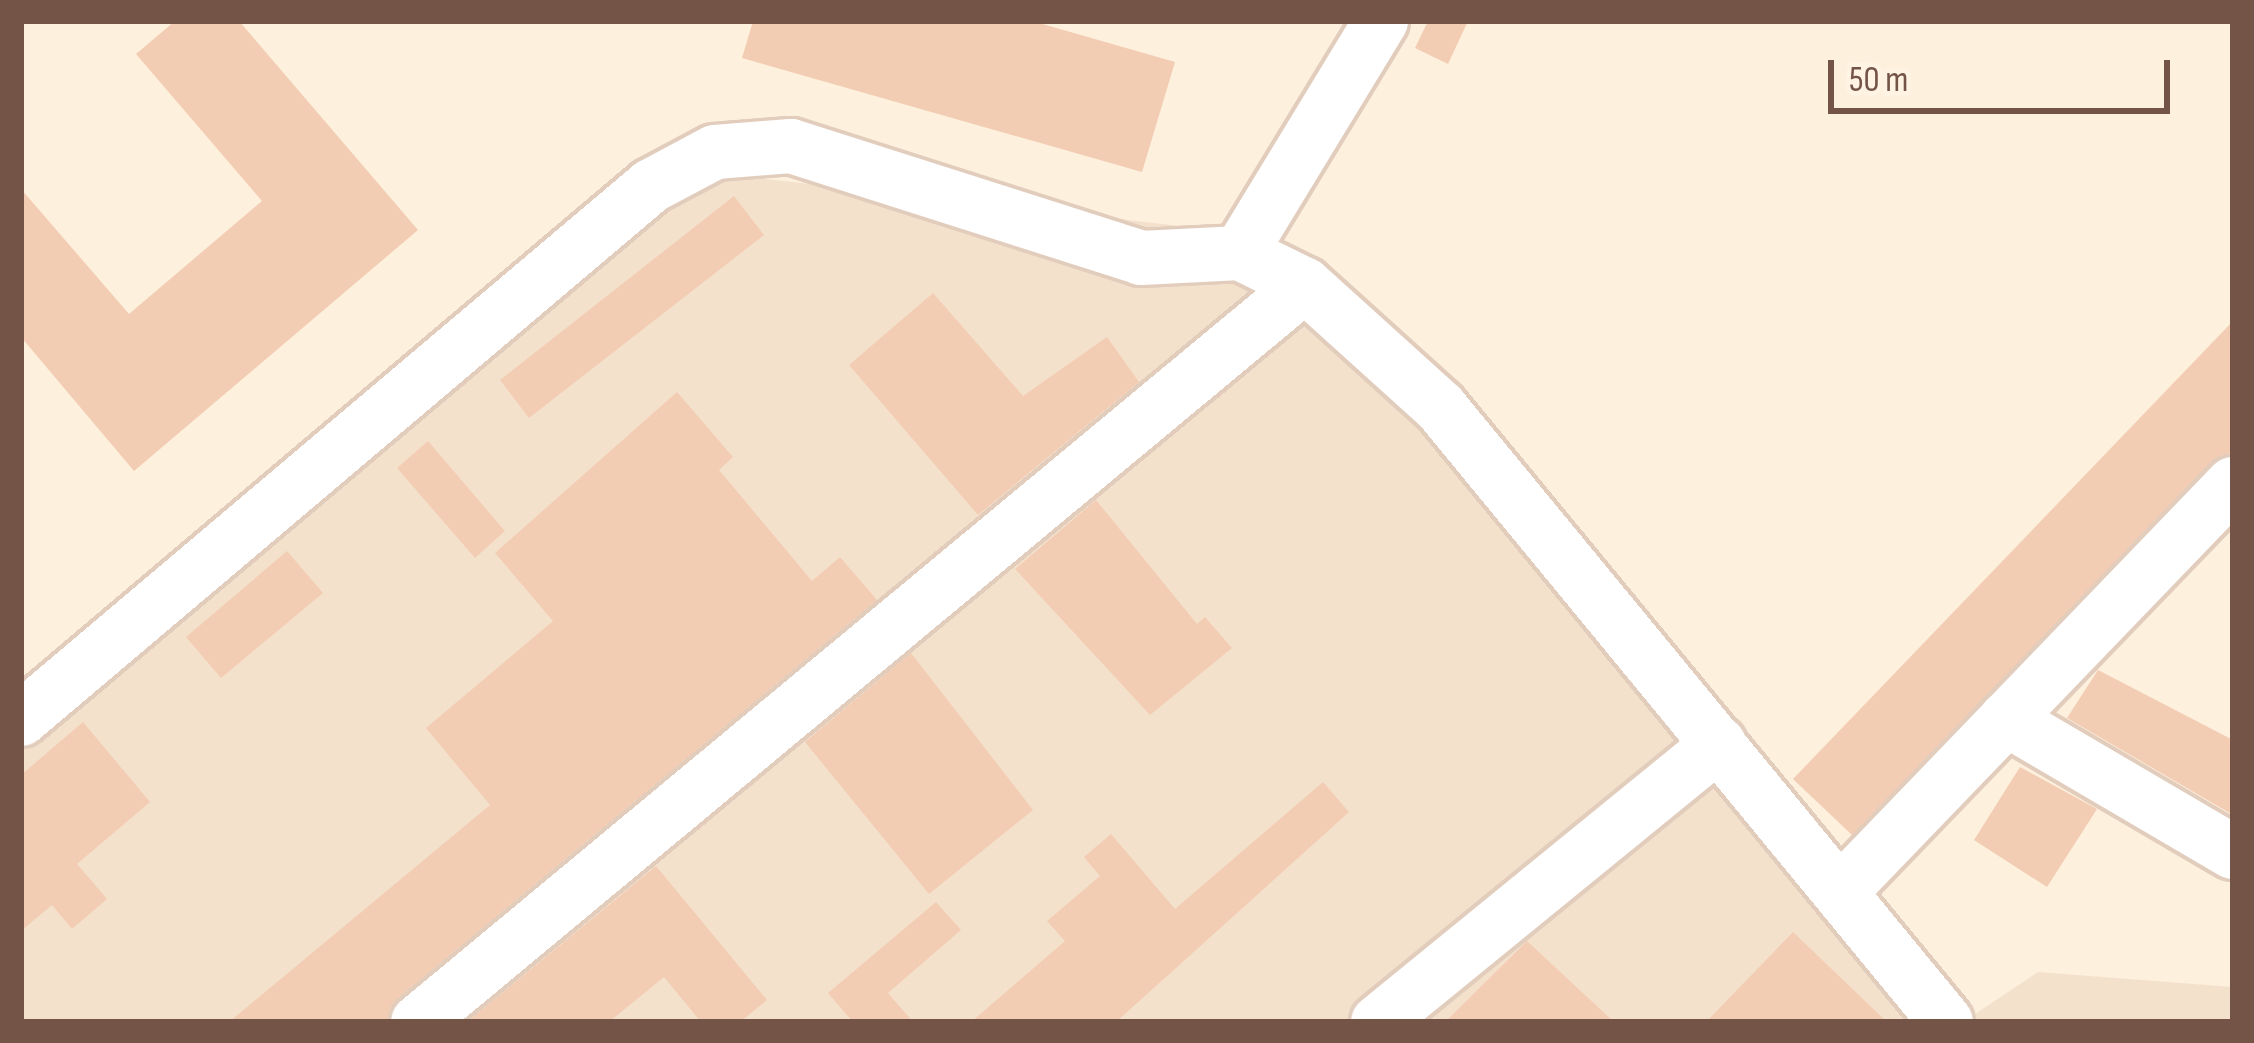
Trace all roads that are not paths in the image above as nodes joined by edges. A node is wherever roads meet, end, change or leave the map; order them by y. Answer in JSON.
{"nodes":[{"id":1,"x":1381,"y":21,"type":"edge"},
{"id":2,"x":1240,"y":254,"type":"junction"},
{"id":3,"x":1305,"y":285,"type":"junction"},
{"id":4,"x":2233,"y":484,"type":"edge"},
{"id":5,"x":2006,"y":718,"type":"junction"},
{"id":6,"x":21,"y":719,"type":"edge"},
{"id":7,"x":1719,"y":744,"type":"junction"},
{"id":8,"x":2233,"y":852,"type":"edge"},
{"id":9,"x":1841,"y":891,"type":"junction"},
{"id":10,"x":418,"y":1022,"type":"edge"},
{"id":11,"x":1378,"y":1022,"type":"edge"},
{"id":12,"x":1946,"y":1022,"type":"edge"}],
"edges":[{"from":1,"to":2,"type":"street"},
{"from":2,"to":3,"type":"street"},
{"from":2,"to":6,"type":"street"},
{"from":3,"to":7,"type":"street"},
{"from":3,"to":10,"type":"street"},
{"from":4,"to":5,"type":"street"},
{"from":5,"to":8,"type":"street"},
{"from":5,"to":9,"type":"street"},
{"from":7,"to":9,"type":"street"},
{"from":7,"to":11,"type":"street"},
{"from":9,"to":12,"type":"street"}]}
